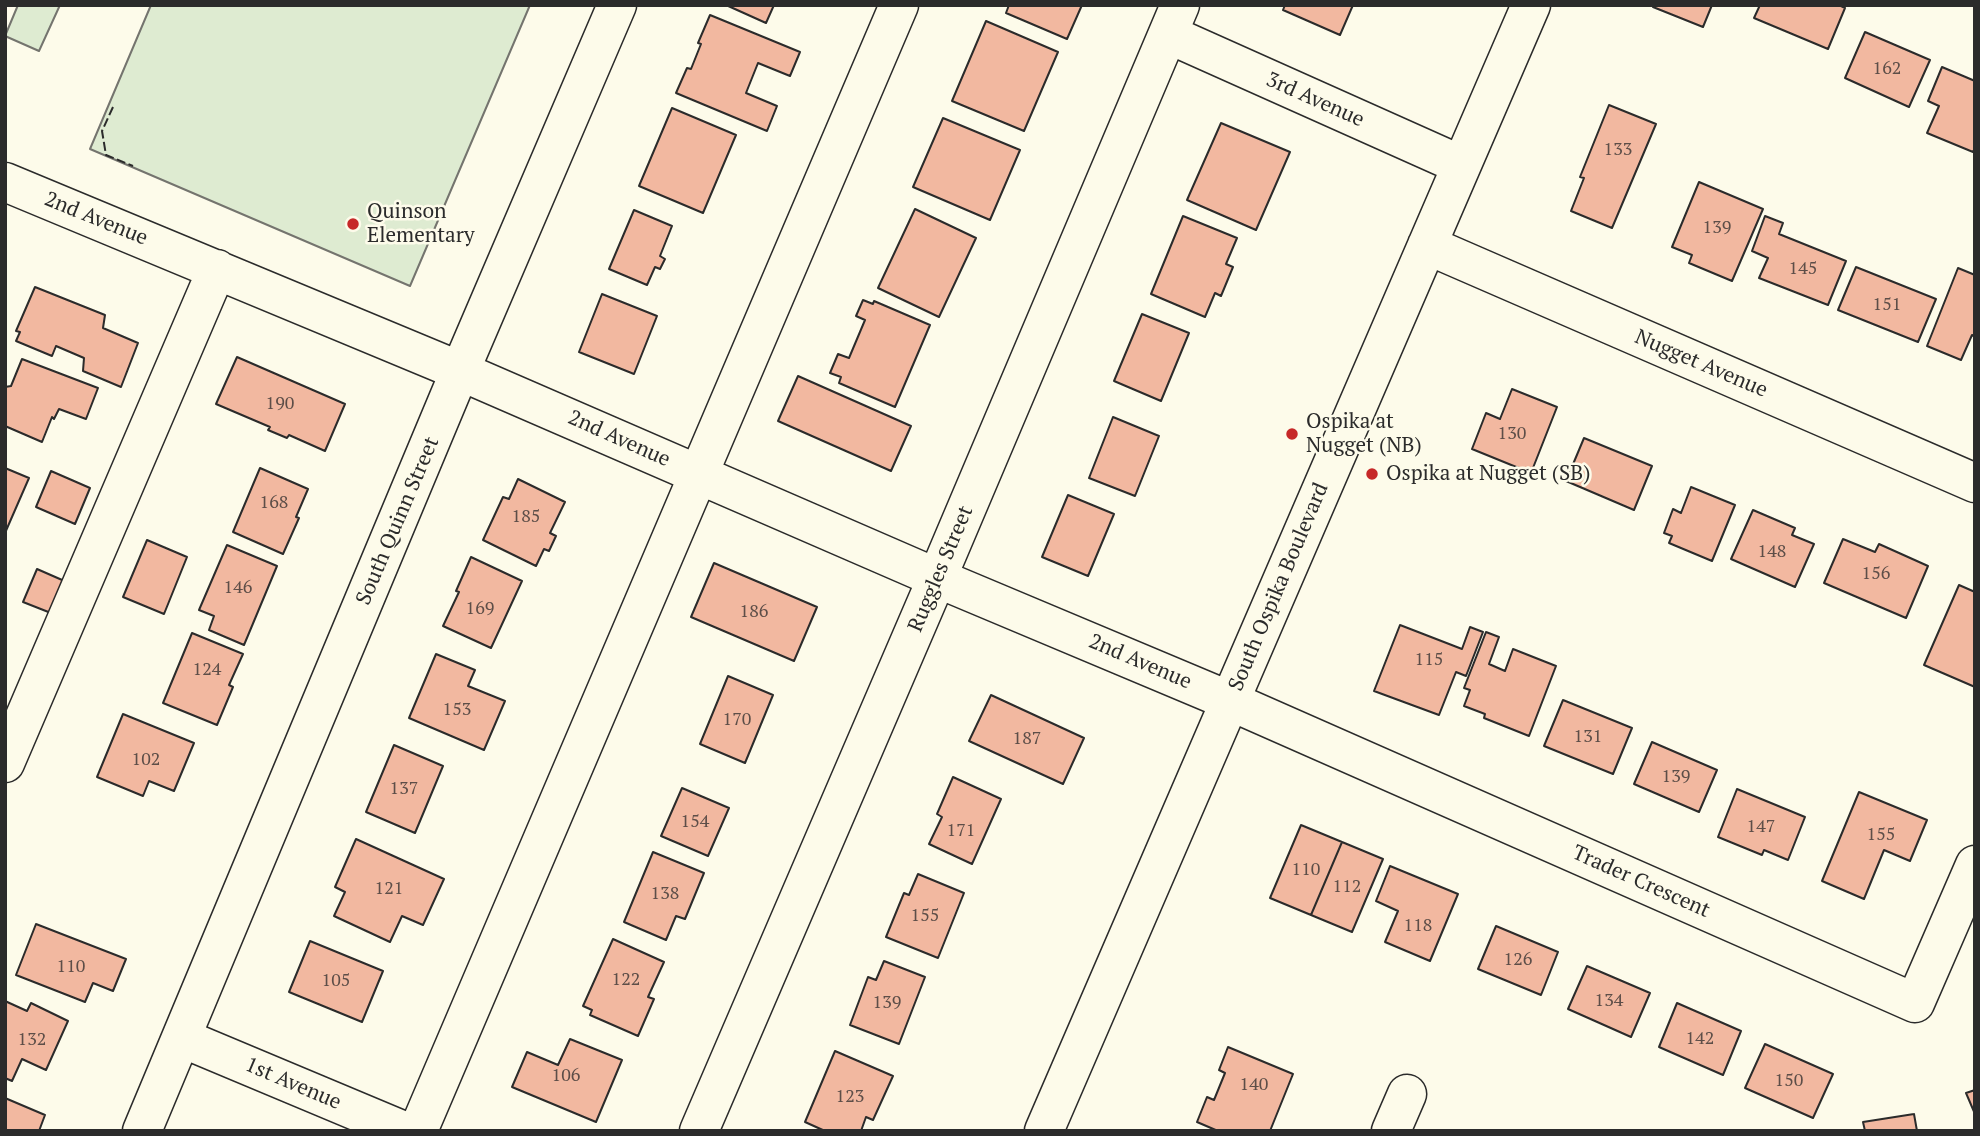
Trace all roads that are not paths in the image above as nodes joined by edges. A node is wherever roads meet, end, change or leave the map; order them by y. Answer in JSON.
{"nodes":[{"id":1,"x":617,"y":5,"type":"edge"},
{"id":2,"x":899,"y":5,"type":"edge"},
{"id":3,"x":1531,"y":5,"type":"edge"},
{"id":4,"x":1174,"y":20,"type":"edge"},
{"id":5,"x":1461,"y":165,"type":"junction"},
{"id":6,"x":5,"y":181,"type":"edge"},
{"id":7,"x":1427,"y":245,"type":"junction"},
{"id":8,"x":217,"y":269,"type":"junction"},
{"id":9,"x":460,"y":370,"type":"junction"},
{"id":10,"x":699,"y":474,"type":"junction"},
{"id":11,"x":1975,"y":483,"type":"edge"},
{"id":12,"x":937,"y":578,"type":"junction"},
{"id":13,"x":1230,"y":701,"type":"junction"},
{"id":14,"x":5,"y":763,"type":"edge"},
{"id":15,"x":1975,"y":865,"type":"edge"},
{"id":16,"x":182,"y":1038,"type":"junction"},
{"id":17,"x":1407,"y":1094,"type":"dead end"},
{"id":18,"x":142,"y":1131,"type":"edge"},
{"id":19,"x":404,"y":1131,"type":"edge"},
{"id":20,"x":418,"y":1131,"type":"edge"},
{"id":21,"x":699,"y":1131,"type":"edge"},
{"id":22,"x":1044,"y":1131,"type":"edge"},
{"id":23,"x":1391,"y":1131,"type":"edge"}],
"edges":[{"from":1,"to":9,"type":"street","name":"South Quinn Street"},
{"from":2,"to":10,"type":"street"},
{"from":3,"to":5,"type":"street","name":"South Ospika Boulevard"},
{"from":4,"to":5,"type":"street","name":"3rd Avenue"},
{"from":4,"to":12,"type":"street","name":"Ruggles Street"},
{"from":5,"to":7,"type":"street","name":"South Ospika Boulevard"},
{"from":6,"to":8,"type":"street","name":"2nd Avenue"},
{"from":7,"to":11,"type":"street","name":"Nugget Avenue"},
{"from":7,"to":13,"type":"street","name":"South Ospika Boulevard"},
{"from":8,"to":9,"type":"street","name":"2nd Avenue"},
{"from":8,"to":14,"type":"street"},
{"from":9,"to":10,"type":"street","name":"2nd Avenue"},
{"from":9,"to":16,"type":"street","name":"South Quinn Street"},
{"from":10,"to":12,"type":"street","name":"2nd Avenue"},
{"from":10,"to":20,"type":"street"},
{"from":12,"to":13,"type":"street","name":"2nd Avenue"},
{"from":12,"to":21,"type":"street","name":"Ruggles Street"},
{"from":13,"to":15,"type":"street","name":"Trader Crescent"},
{"from":13,"to":22,"type":"street","name":"South Ospika Boulevard"},
{"from":16,"to":18,"type":"street","name":"South Quinn Street"},
{"from":16,"to":19,"type":"street","name":"1st Avenue"},
{"from":17,"to":23,"type":"street"}]}
